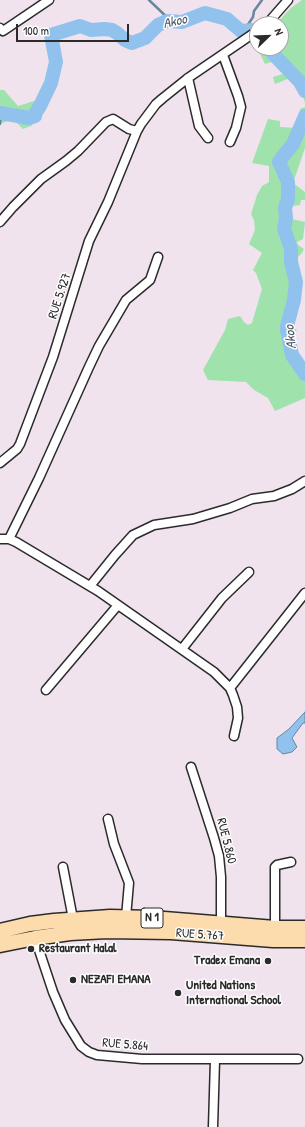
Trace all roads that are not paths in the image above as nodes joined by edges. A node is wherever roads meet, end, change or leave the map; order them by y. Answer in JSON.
{"nodes":[{"id":1,"x":49,"y":0,"type":"edge"},
{"id":2,"x":288,"y":0,"type":"edge"},
{"id":3,"x":274,"y":16,"type":"edge"},
{"id":4,"x":1,"y":31,"type":"edge"},
{"id":5,"x":249,"y":36,"type":"edge"},
{"id":6,"x":223,"y":55,"type":"junction"},
{"id":7,"x":188,"y":78,"type":"junction"},
{"id":8,"x":137,"y":131,"type":"junction"},
{"id":9,"x":208,"y":138,"type":"dead end"},
{"id":10,"x":230,"y":142,"type":"dead end"},
{"id":11,"x":0,"y":222,"type":"edge"},
{"id":12,"x":158,"y":257,"type":"dead end"},
{"id":13,"x":0,"y":463,"type":"edge"},
{"id":14,"x":305,"y":481,"type":"edge"},
{"id":15,"x":0,"y":539,"type":"edge"},
{"id":16,"x":9,"y":539,"type":"junction"},
{"id":17,"x":249,"y":572,"type":"dead end"},
{"id":18,"x":90,"y":586,"type":"junction"},
{"id":19,"x":305,"y":592,"type":"edge"},
{"id":20,"x":118,"y":605,"type":"junction"},
{"id":21,"x":182,"y":649,"type":"junction"},
{"id":22,"x":230,"y":688,"type":"junction"},
{"id":23,"x":46,"y":690,"type":"dead end"},
{"id":24,"x":234,"y":736,"type":"dead end"},
{"id":25,"x":191,"y":767,"type":"dead end"},
{"id":26,"x":108,"y":819,"type":"dead end"},
{"id":27,"x":291,"y":862,"type":"dead end"},
{"id":28,"x":63,"y":867,"type":"dead end"},
{"id":29,"x":126,"y":917,"type":"junction"},
{"id":30,"x":73,"y":919,"type":"junction"},
{"id":31,"x":221,"y":923,"type":"junction"},
{"id":32,"x":275,"y":928,"type":"junction"},
{"id":33,"x":305,"y":928,"type":"edge"},
{"id":34,"x":0,"y":931,"type":"edge"},
{"id":35,"x":35,"y":938,"type":"junction"},
{"id":36,"x":305,"y":940,"type":"edge"},
{"id":37,"x":0,"y":945,"type":"edge"},
{"id":38,"x":298,"y":1059,"type":"dead end"},
{"id":39,"x":215,"y":1060,"type":"junction"},
{"id":40,"x":214,"y":1127,"type":"edge"}],
"edges":[{"from":1,"to":4,"type":"street"},
{"from":2,"to":3,"type":"street"},
{"from":5,"to":6,"type":"street","name":"RUE 5.927"},
{"from":6,"to":7,"type":"street","name":"RUE 5.927"},
{"from":6,"to":10,"type":"street"},
{"from":7,"to":8,"type":"street","name":"RUE 5.927"},
{"from":7,"to":9,"type":"street"},
{"from":8,"to":11,"type":"street"},
{"from":8,"to":13,"type":"street","name":"RUE 5.927"},
{"from":12,"to":16,"type":"street"},
{"from":14,"to":18,"type":"street"},
{"from":15,"to":16,"type":"street"},
{"from":16,"to":18,"type":"street"},
{"from":17,"to":21,"type":"street"},
{"from":18,"to":20,"type":"street"},
{"from":19,"to":22,"type":"street"},
{"from":20,"to":21,"type":"street"},
{"from":20,"to":23,"type":"street"},
{"from":21,"to":22,"type":"street"},
{"from":22,"to":24,"type":"street"},
{"from":25,"to":31,"type":"street","name":"RUE 5.860"},
{"from":26,"to":29,"type":"street"},
{"from":27,"to":32,"type":"street"},
{"from":28,"to":30,"type":"street"},
{"from":29,"to":30,"type":"highway","number":"N 1"},
{"from":29,"to":31,"type":"highway","number":"N 1"},
{"from":30,"to":34,"type":"highway","number":"N 1"},
{"from":31,"to":32,"type":"highway","number":"N 1"},
{"from":32,"to":33,"type":"highway","number":"N 1"},
{"from":35,"to":36,"type":"highway","name":"RUE 5.767"},
{"from":35,"to":37,"type":"highway","name":"RUE 5.767"},
{"from":35,"to":39,"type":"street","name":"RUE 5.864"},
{"from":38,"to":39,"type":"street","name":"RUE 5.864"},
{"from":39,"to":40,"type":"street"}]}
